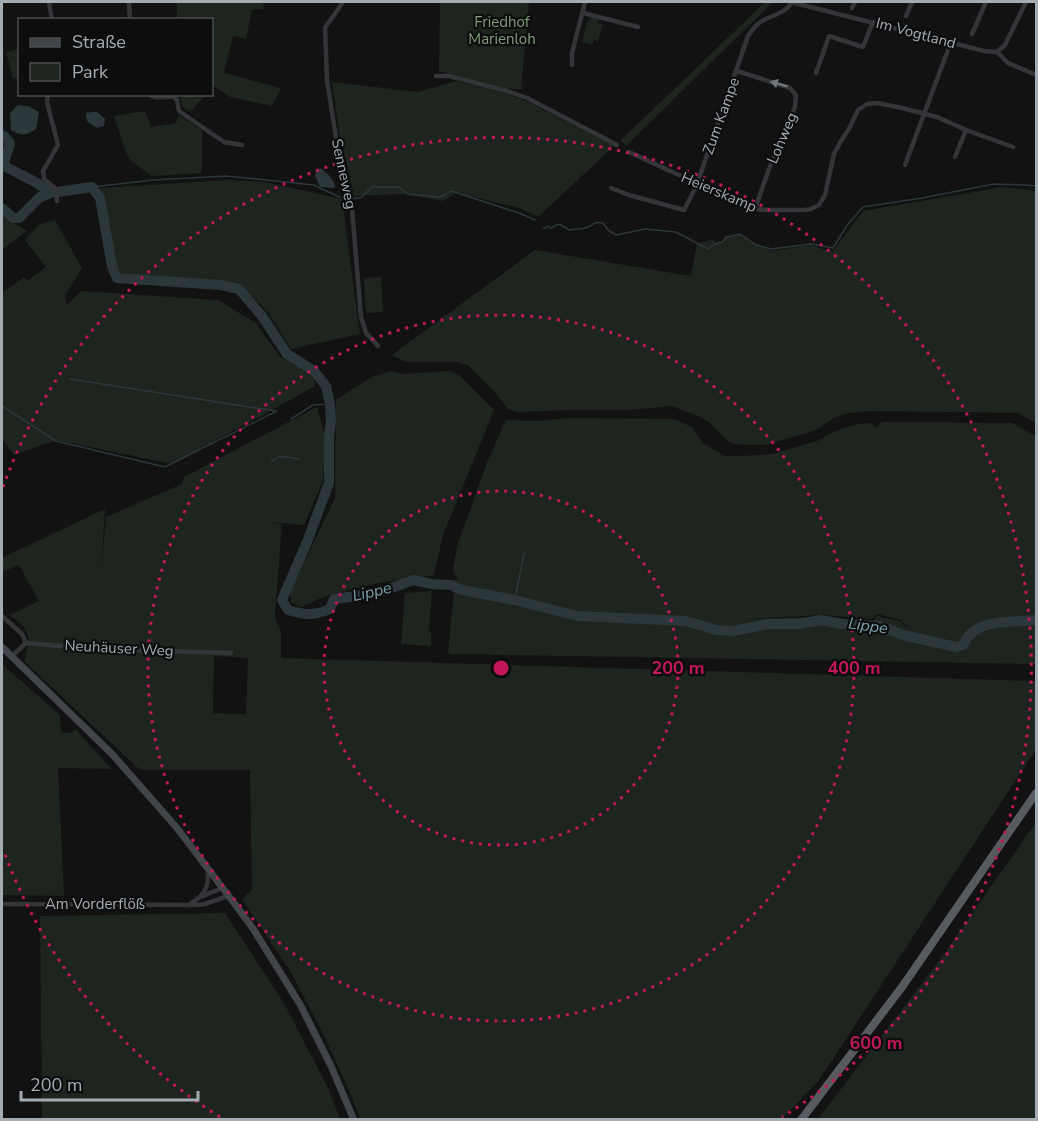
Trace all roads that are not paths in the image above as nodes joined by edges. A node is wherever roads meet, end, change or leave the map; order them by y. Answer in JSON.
{"nodes":[{"id":1,"x":49,"y":2,"type":"edge"},
{"id":2,"x":129,"y":2,"type":"edge"},
{"id":3,"x":343,"y":2,"type":"edge"},
{"id":4,"x":585,"y":2,"type":"edge"},
{"id":5,"x":792,"y":2,"type":"edge"},
{"id":6,"x":855,"y":2,"type":"edge"},
{"id":7,"x":912,"y":2,"type":"edge"},
{"id":8,"x":986,"y":2,"type":"edge"},
{"id":9,"x":1026,"y":2,"type":"edge"},
{"id":10,"x":852,"y":8,"type":"dead end"},
{"id":11,"x":583,"y":13,"type":"junction"},
{"id":12,"x":906,"y":16,"type":"dead end"},
{"id":13,"x":52,"y":18,"type":"edge"},
{"id":14,"x":130,"y":18,"type":"edge"},
{"id":15,"x":873,"y":22,"type":"junction"},
{"id":16,"x":638,"y":27,"type":"dead end"},
{"id":17,"x":972,"y":34,"type":"dead end"},
{"id":18,"x":951,"y":42,"type":"junction"},
{"id":19,"x":997,"y":52,"type":"junction"},
{"id":20,"x":572,"y":65,"type":"dead end"},
{"id":21,"x":737,"y":71,"type":"junction"},
{"id":22,"x":816,"y":73,"type":"dead end"},
{"id":23,"x":1036,"y":75,"type":"edge"},
{"id":24,"x":436,"y":76,"type":"dead end"},
{"id":25,"x":48,"y":96,"type":"edge"},
{"id":26,"x":149,"y":96,"type":"edge"},
{"id":27,"x":924,"y":113,"type":"junction"},
{"id":28,"x":966,"y":130,"type":"junction"},
{"id":29,"x":617,"y":144,"type":"dead end"},
{"id":30,"x":242,"y":146,"type":"dead end"},
{"id":31,"x":1013,"y":147,"type":"dead end"},
{"id":32,"x":629,"y":152,"type":"dead end"},
{"id":33,"x":955,"y":157,"type":"dead end"},
{"id":34,"x":905,"y":165,"type":"dead end"},
{"id":35,"x":696,"y":183,"type":"junction"},
{"id":36,"x":611,"y":188,"type":"dead end"},
{"id":37,"x":57,"y":199,"type":"dead end"},
{"id":38,"x":755,"y":209,"type":"junction"},
{"id":39,"x":378,"y":346,"type":"dead end"},
{"id":40,"x":2,"y":616,"type":"edge"},
{"id":41,"x":26,"y":643,"type":"junction"},
{"id":42,"x":2,"y":647,"type":"edge"},
{"id":43,"x":231,"y":653,"type":"dead end"},
{"id":44,"x":12,"y":656,"type":"junction"},
{"id":45,"x":1036,"y":793,"type":"edge"},
{"id":46,"x":208,"y":869,"type":"junction"},
{"id":47,"x":222,"y":888,"type":"junction"},
{"id":48,"x":228,"y":896,"type":"junction"},
{"id":49,"x":200,"y":897,"type":"junction"},
{"id":50,"x":2,"y":904,"type":"edge"},
{"id":51,"x":188,"y":904,"type":"junction"},
{"id":52,"x":354,"y":1119,"type":"edge"},
{"id":53,"x":801,"y":1119,"type":"edge"}],
"edges":[{"from":1,"to":13,"type":"street"},
{"from":2,"to":14,"type":"street"},
{"from":3,"to":39,"type":"street","name":"Senneweg"},
{"from":4,"to":11,"type":"street"},
{"from":5,"to":15,"type":"street","name":"Im Vogtland"},
{"from":5,"to":21,"type":"street","name":"Zum Kampe"},
{"from":6,"to":10,"type":"street"},
{"from":7,"to":12,"type":"street"},
{"from":8,"to":17,"type":"street"},
{"from":9,"to":19,"type":"street"},
{"from":11,"to":16,"type":"street"},
{"from":11,"to":20,"type":"street"},
{"from":15,"to":18,"type":"street","name":"Im Vogtland"},
{"from":15,"to":22,"type":"street"},
{"from":18,"to":19,"type":"street","name":"Im Vogtland"},
{"from":18,"to":27,"type":"street"},
{"from":19,"to":23,"type":"street","name":"Im Vogtland"},
{"from":21,"to":35,"type":"street","name":"Zum Kampe"},
{"from":38,"to":21,"type":"street","name":"Lohweg","one_way":true},
{"from":24,"to":29,"type":"street"},
{"from":25,"to":37,"type":"street"},
{"from":26,"to":30,"type":"street"},
{"from":27,"to":28,"type":"street"},
{"from":27,"to":34,"type":"street"},
{"from":27,"to":38,"type":"street","name":"Heierskamp"},
{"from":28,"to":31,"type":"street"},
{"from":28,"to":33,"type":"street"},
{"from":32,"to":35,"type":"street","name":"Heierskamp"},
{"from":35,"to":36,"type":"street","name":"Zum Kampe"},
{"from":35,"to":38,"type":"street","name":"Heierskamp"},
{"from":40,"to":41,"type":"street"},
{"from":41,"to":43,"type":"street","name":"Neuhäuser Weg"},
{"from":41,"to":44,"type":"street"},
{"from":42,"to":44,"type":"main road"},
{"from":44,"to":46,"type":"main road"},
{"from":45,"to":53,"type":"highway"},
{"from":46,"to":47,"type":"main road"},
{"from":46,"to":49,"type":"street"},
{"from":47,"to":48,"type":"main road"},
{"from":47,"to":49,"type":"street"},
{"from":48,"to":51,"type":"street","name":"Am Vorderflöß"},
{"from":48,"to":52,"type":"main road"},
{"from":49,"to":51,"type":"street"},
{"from":50,"to":51,"type":"street","name":"Am Vorderflöß"}]}
